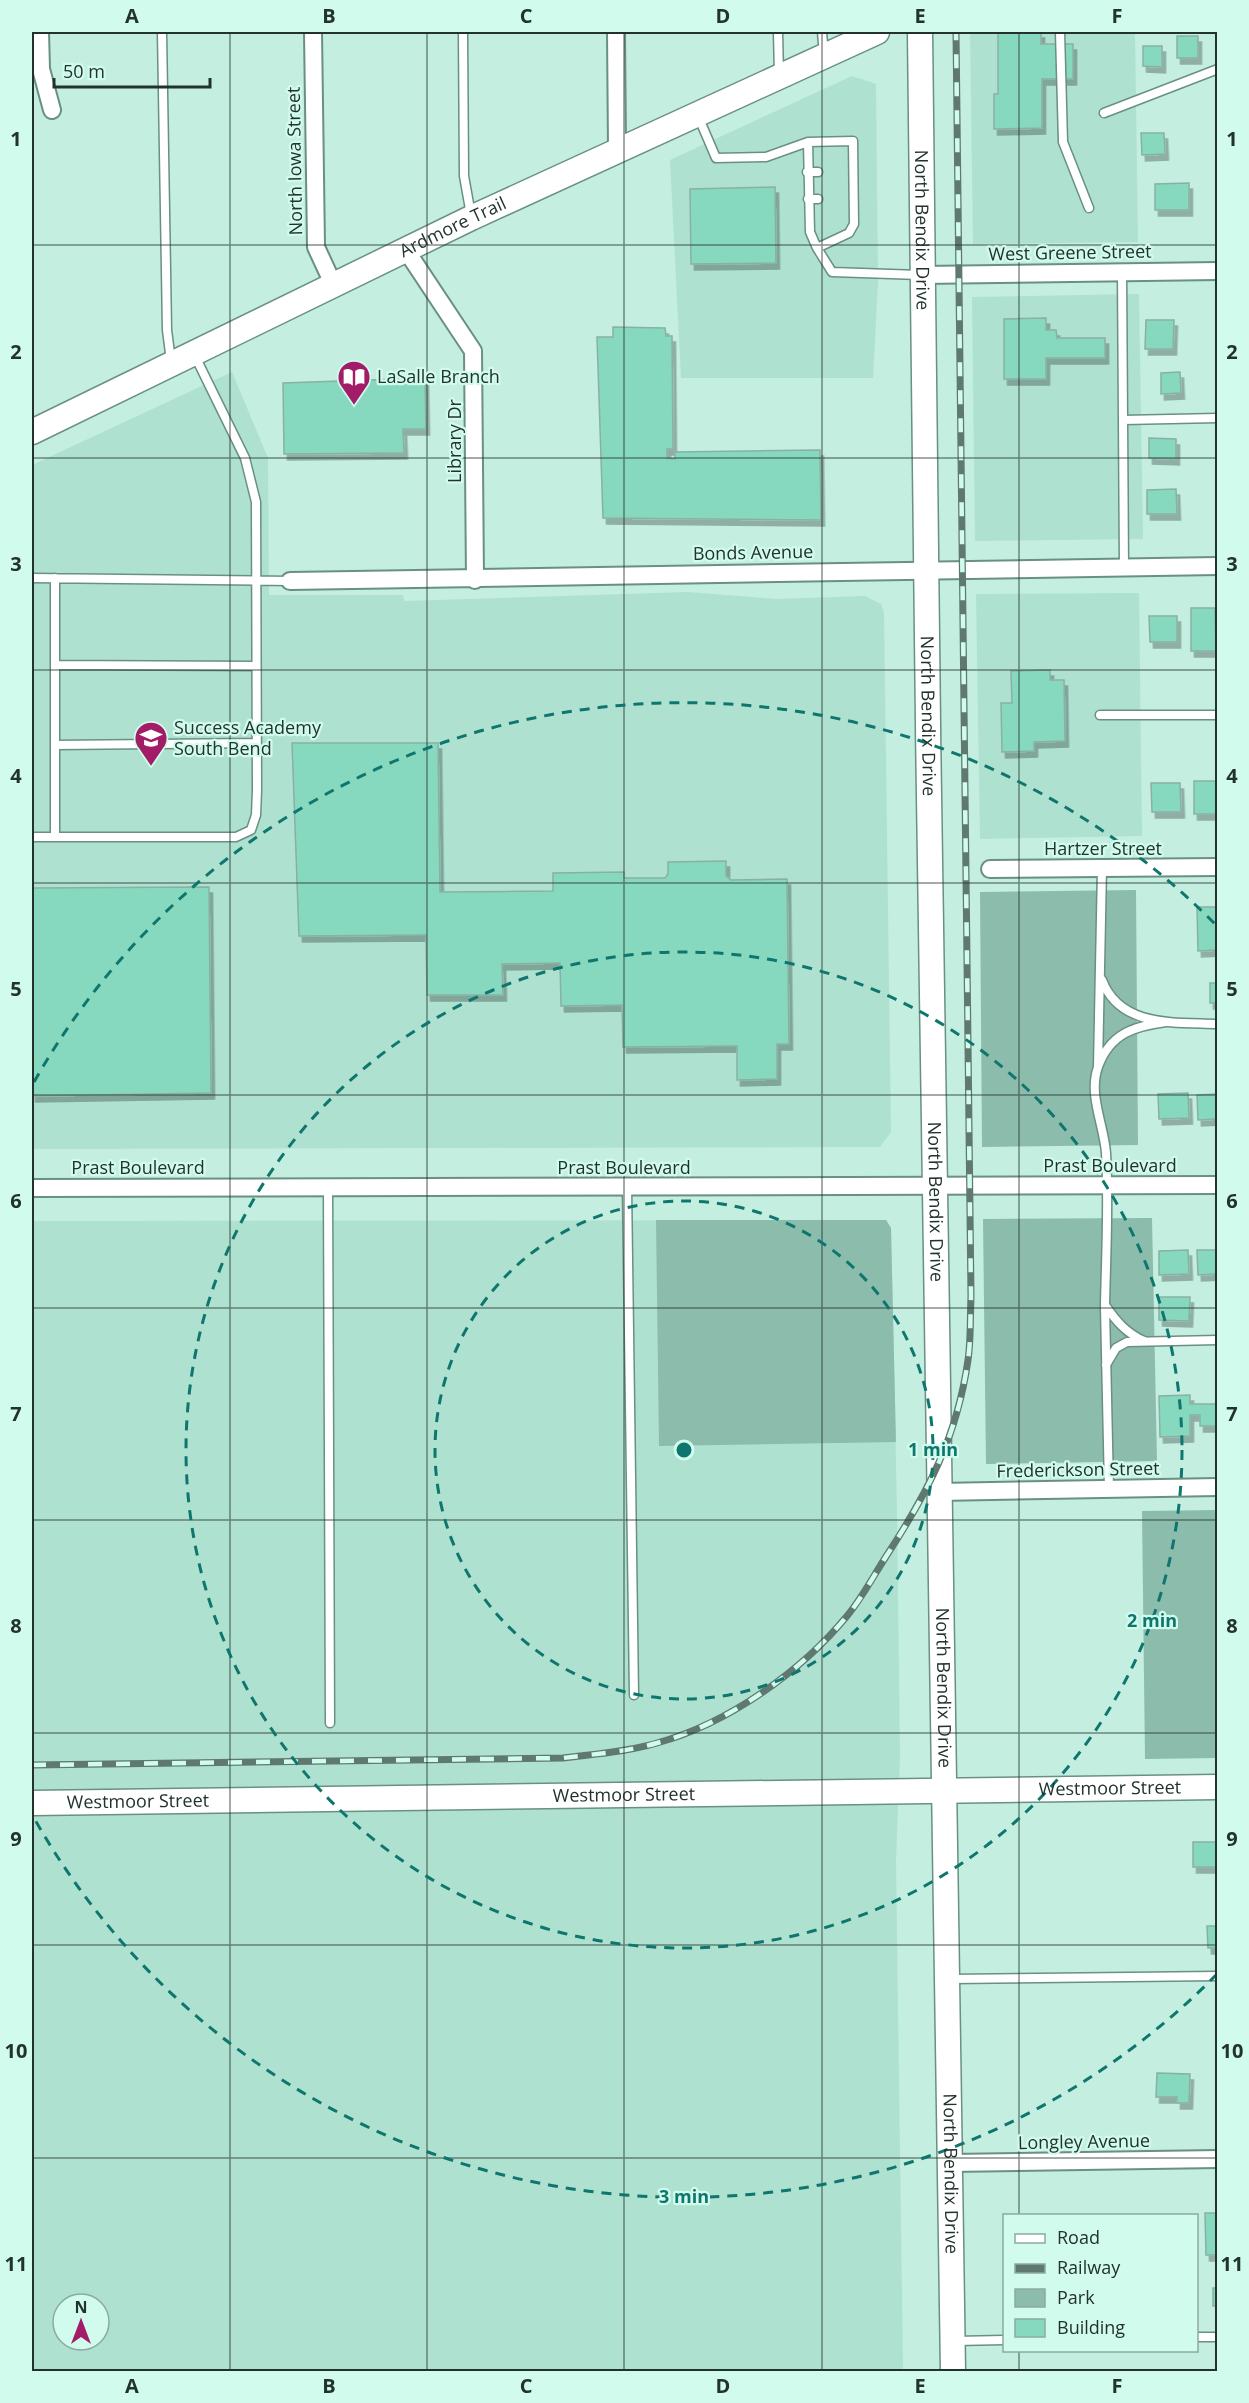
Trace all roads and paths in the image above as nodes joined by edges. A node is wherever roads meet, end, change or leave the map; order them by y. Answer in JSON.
{"nodes":[{"id":1,"x":40,"y":32,"type":"edge"},
{"id":2,"x":162,"y":32,"type":"edge"},
{"id":3,"x":313,"y":32,"type":"edge"},
{"id":4,"x":463,"y":32,"type":"edge"},
{"id":5,"x":616,"y":32,"type":"edge"},
{"id":6,"x":778,"y":32,"type":"edge"},
{"id":7,"x":822,"y":32,"type":"edge"},
{"id":8,"x":877,"y":32,"type":"edge"},
{"id":9,"x":920,"y":32,"type":"edge"},
{"id":10,"x":1060,"y":32,"type":"edge"},
{"id":11,"x":824,"y":56,"type":"junction"},
{"id":12,"x":1218,"y":69,"type":"edge"},
{"id":13,"x":780,"y":75,"type":"junction"},
{"id":14,"x":52,"y":110,"type":"dead end"},
{"id":15,"x":697,"y":112,"type":"junction"},
{"id":16,"x":1104,"y":113,"type":"dead end"},
{"id":17,"x":808,"y":142,"type":"junction"},
{"id":18,"x":617,"y":149,"type":"junction"},
{"id":19,"x":854,"y":171,"type":"junction"},
{"id":20,"x":807,"y":172,"type":"junction"},
{"id":21,"x":818,"y":172,"type":"dead end"},
{"id":22,"x":844,"y":172,"type":"dead end"},
{"id":23,"x":1089,"y":208,"type":"dead end"},
{"id":24,"x":471,"y":218,"type":"junction"},
{"id":25,"x":817,"y":248,"type":"junction"},
{"id":26,"x":406,"y":250,"type":"junction"},
{"id":27,"x":1218,"y":271,"type":"edge"},
{"id":28,"x":1122,"y":272,"type":"junction"},
{"id":29,"x":922,"y":275,"type":"junction"},
{"id":30,"x":334,"y":286,"type":"junction"},
{"id":31,"x":193,"y":354,"type":"junction"},
{"id":32,"x":171,"y":364,"type":"junction"},
{"id":33,"x":1218,"y":418,"type":"edge"},
{"id":34,"x":1123,"y":420,"type":"junction"},
{"id":35,"x":32,"y":432,"type":"edge"},
{"id":36,"x":1218,"y":566,"type":"edge"},
{"id":37,"x":1124,"y":568,"type":"junction"},
{"id":38,"x":926,"y":571,"type":"junction"},
{"id":39,"x":32,"y":578,"type":"edge"},
{"id":40,"x":55,"y":578,"type":"junction"},
{"id":41,"x":256,"y":580,"type":"junction"},
{"id":42,"x":475,"y":580,"type":"junction"},
{"id":43,"x":290,"y":581,"type":"joint"},
{"id":44,"x":55,"y":665,"type":"junction"},
{"id":45,"x":256,"y":666,"type":"junction"},
{"id":46,"x":1100,"y":715,"type":"dead end"},
{"id":47,"x":1218,"y":715,"type":"edge"},
{"id":48,"x":256,"y":743,"type":"junction"},
{"id":49,"x":55,"y":745,"type":"junction"},
{"id":50,"x":32,"y":837,"type":"edge"},
{"id":51,"x":55,"y":837,"type":"junction"},
{"id":52,"x":1218,"y":867,"type":"edge"},
{"id":53,"x":1102,"y":868,"type":"junction"},
{"id":54,"x":990,"y":869,"type":"dead end"},
{"id":55,"x":1101,"y":976,"type":"junction"},
{"id":56,"x":1166,"y":1022,"type":"junction"},
{"id":57,"x":1218,"y":1024,"type":"edge"},
{"id":58,"x":1098,"y":1067,"type":"junction"},
{"id":59,"x":1106,"y":1185,"type":"junction"},
{"id":60,"x":1218,"y":1185,"type":"edge"},
{"id":61,"x":933,"y":1186,"type":"junction"},
{"id":62,"x":328,"y":1187,"type":"junction"},
{"id":63,"x":627,"y":1187,"type":"junction"},
{"id":64,"x":32,"y":1188,"type":"edge"},
{"id":65,"x":1105,"y":1305,"type":"junction"},
{"id":66,"x":1218,"y":1340,"type":"edge"},
{"id":67,"x":1144,"y":1341,"type":"junction"},
{"id":68,"x":1105,"y":1368,"type":"junction"},
{"id":69,"x":1218,"y":1487,"type":"edge"},
{"id":70,"x":1109,"y":1489,"type":"junction"},
{"id":71,"x":939,"y":1492,"type":"junction"},
{"id":72,"x":634,"y":1695,"type":"dead end"},
{"id":73,"x":330,"y":1723,"type":"dead end"},
{"id":74,"x":1218,"y":1787,"type":"edge"},
{"id":75,"x":946,"y":1791,"type":"junction"},
{"id":76,"x":32,"y":1803,"type":"edge"},
{"id":77,"x":1218,"y":1976,"type":"edge"},
{"id":78,"x":948,"y":1979,"type":"junction"},
{"id":79,"x":1218,"y":2159,"type":"edge"},
{"id":80,"x":950,"y":2163,"type":"junction"},
{"id":81,"x":1198,"y":2337,"type":"edge"},
{"id":82,"x":1218,"y":2337,"type":"edge"},
{"id":83,"x":1003,"y":2340,"type":"edge"},
{"id":84,"x":952,"y":2341,"type":"junction"},
{"id":85,"x":953,"y":2372,"type":"edge"}],
"edges":[{"from":1,"to":14,"type":"street"},
{"from":2,"to":32,"type":"lane"},
{"from":3,"to":30,"type":"street","name":"North Iowa Street"},
{"from":4,"to":24,"type":"lane"},
{"from":5,"to":18,"type":"street"},
{"from":6,"to":13,"type":"lane"},
{"from":7,"to":11,"type":"lane"},
{"from":8,"to":11,"type":"street","name":"Ardmore Trail"},
{"from":9,"to":29,"type":"street","name":"North Bendix Drive"},
{"from":10,"to":23,"type":"lane"},
{"from":11,"to":13,"type":"street","name":"Ardmore Trail"},
{"from":12,"to":16,"type":"lane"},
{"from":13,"to":15,"type":"street","name":"Ardmore Trail"},
{"from":15,"to":17,"type":"lane"},
{"from":15,"to":18,"type":"street","name":"Ardmore Trail"},
{"from":17,"to":19,"type":"lane"},
{"from":17,"to":20,"type":"lane"},
{"from":18,"to":24,"type":"street","name":"Ardmore Trail"},
{"from":19,"to":22,"type":"lane"},
{"from":19,"to":25,"type":"lane"},
{"from":20,"to":21,"type":"lane"},
{"from":20,"to":25,"type":"lane"},
{"from":24,"to":26,"type":"street","name":"Ardmore Trail"},
{"from":25,"to":29,"type":"lane"},
{"from":26,"to":30,"type":"street","name":"Ardmore Trail"},
{"from":26,"to":42,"type":"street","name":"Library Dr"},
{"from":27,"to":28,"type":"street","name":"West Greene Street"},
{"from":28,"to":29,"type":"street","name":"West Greene Street"},
{"from":28,"to":34,"type":"lane"},
{"from":29,"to":38,"type":"street","name":"North Bendix Drive"},
{"from":30,"to":31,"type":"street","name":"Ardmore Trail"},
{"from":31,"to":32,"type":"street","name":"Ardmore Trail"},
{"from":31,"to":41,"type":"lane"},
{"from":32,"to":35,"type":"street","name":"Ardmore Trail"},
{"from":33,"to":34,"type":"lane"},
{"from":34,"to":37,"type":"lane"},
{"from":36,"to":37,"type":"street","name":"Bonds Avenue"},
{"from":37,"to":38,"type":"street","name":"Bonds Avenue"},
{"from":38,"to":42,"type":"street","name":"Bonds Avenue"},
{"from":38,"to":61,"type":"street","name":"North Bendix Drive"},
{"from":39,"to":40,"type":"lane"},
{"from":40,"to":41,"type":"lane"},
{"from":40,"to":44,"type":"lane"},
{"from":41,"to":43,"type":"lane"},
{"from":41,"to":45,"type":"lane"},
{"from":42,"to":43,"type":"street","name":"Bonds Avenue"},
{"from":44,"to":45,"type":"lane"},
{"from":44,"to":49,"type":"lane"},
{"from":45,"to":48,"type":"lane"},
{"from":46,"to":47,"type":"lane"},
{"from":48,"to":49,"type":"lane"},
{"from":48,"to":51,"type":"lane"},
{"from":49,"to":51,"type":"lane"},
{"from":50,"to":51,"type":"lane"},
{"from":52,"to":53,"type":"street","name":"Hartzer Street"},
{"from":53,"to":54,"type":"street","name":"Hartzer Street"},
{"from":53,"to":55,"type":"lane"},
{"from":55,"to":56,"type":"lane"},
{"from":55,"to":58,"type":"lane"},
{"from":56,"to":57,"type":"lane"},
{"from":56,"to":58,"type":"lane"},
{"from":58,"to":59,"type":"lane"},
{"from":59,"to":60,"type":"street","name":"Prast Boulevard"},
{"from":59,"to":61,"type":"street","name":"Prast Boulevard"},
{"from":59,"to":65,"type":"lane"},
{"from":61,"to":63,"type":"street","name":"Prast Boulevard"},
{"from":61,"to":71,"type":"street","name":"North Bendix Drive"},
{"from":62,"to":63,"type":"street","name":"Prast Boulevard"},
{"from":62,"to":64,"type":"street","name":"Prast Boulevard"},
{"from":62,"to":73,"type":"lane"},
{"from":63,"to":72,"type":"lane"},
{"from":65,"to":67,"type":"lane"},
{"from":65,"to":68,"type":"lane"},
{"from":66,"to":67,"type":"lane"},
{"from":67,"to":68,"type":"lane"},
{"from":68,"to":70,"type":"lane"},
{"from":69,"to":70,"type":"street","name":"Frederickson Street"},
{"from":70,"to":71,"type":"street","name":"Frederickson Street"},
{"from":71,"to":75,"type":"street","name":"North Bendix Drive"},
{"from":74,"to":75,"type":"street","name":"Westmoor Street"},
{"from":75,"to":76,"type":"street","name":"Westmoor Street"},
{"from":75,"to":78,"type":"street","name":"North Bendix Drive"},
{"from":77,"to":78,"type":"lane"},
{"from":78,"to":80,"type":"street","name":"North Bendix Drive"},
{"from":79,"to":80,"type":"street","name":"Longley Avenue"},
{"from":80,"to":84,"type":"street","name":"North Bendix Drive"},
{"from":81,"to":82,"type":"lane"},
{"from":83,"to":84,"type":"lane"},
{"from":84,"to":85,"type":"street","name":"North Bendix Drive"}]}
